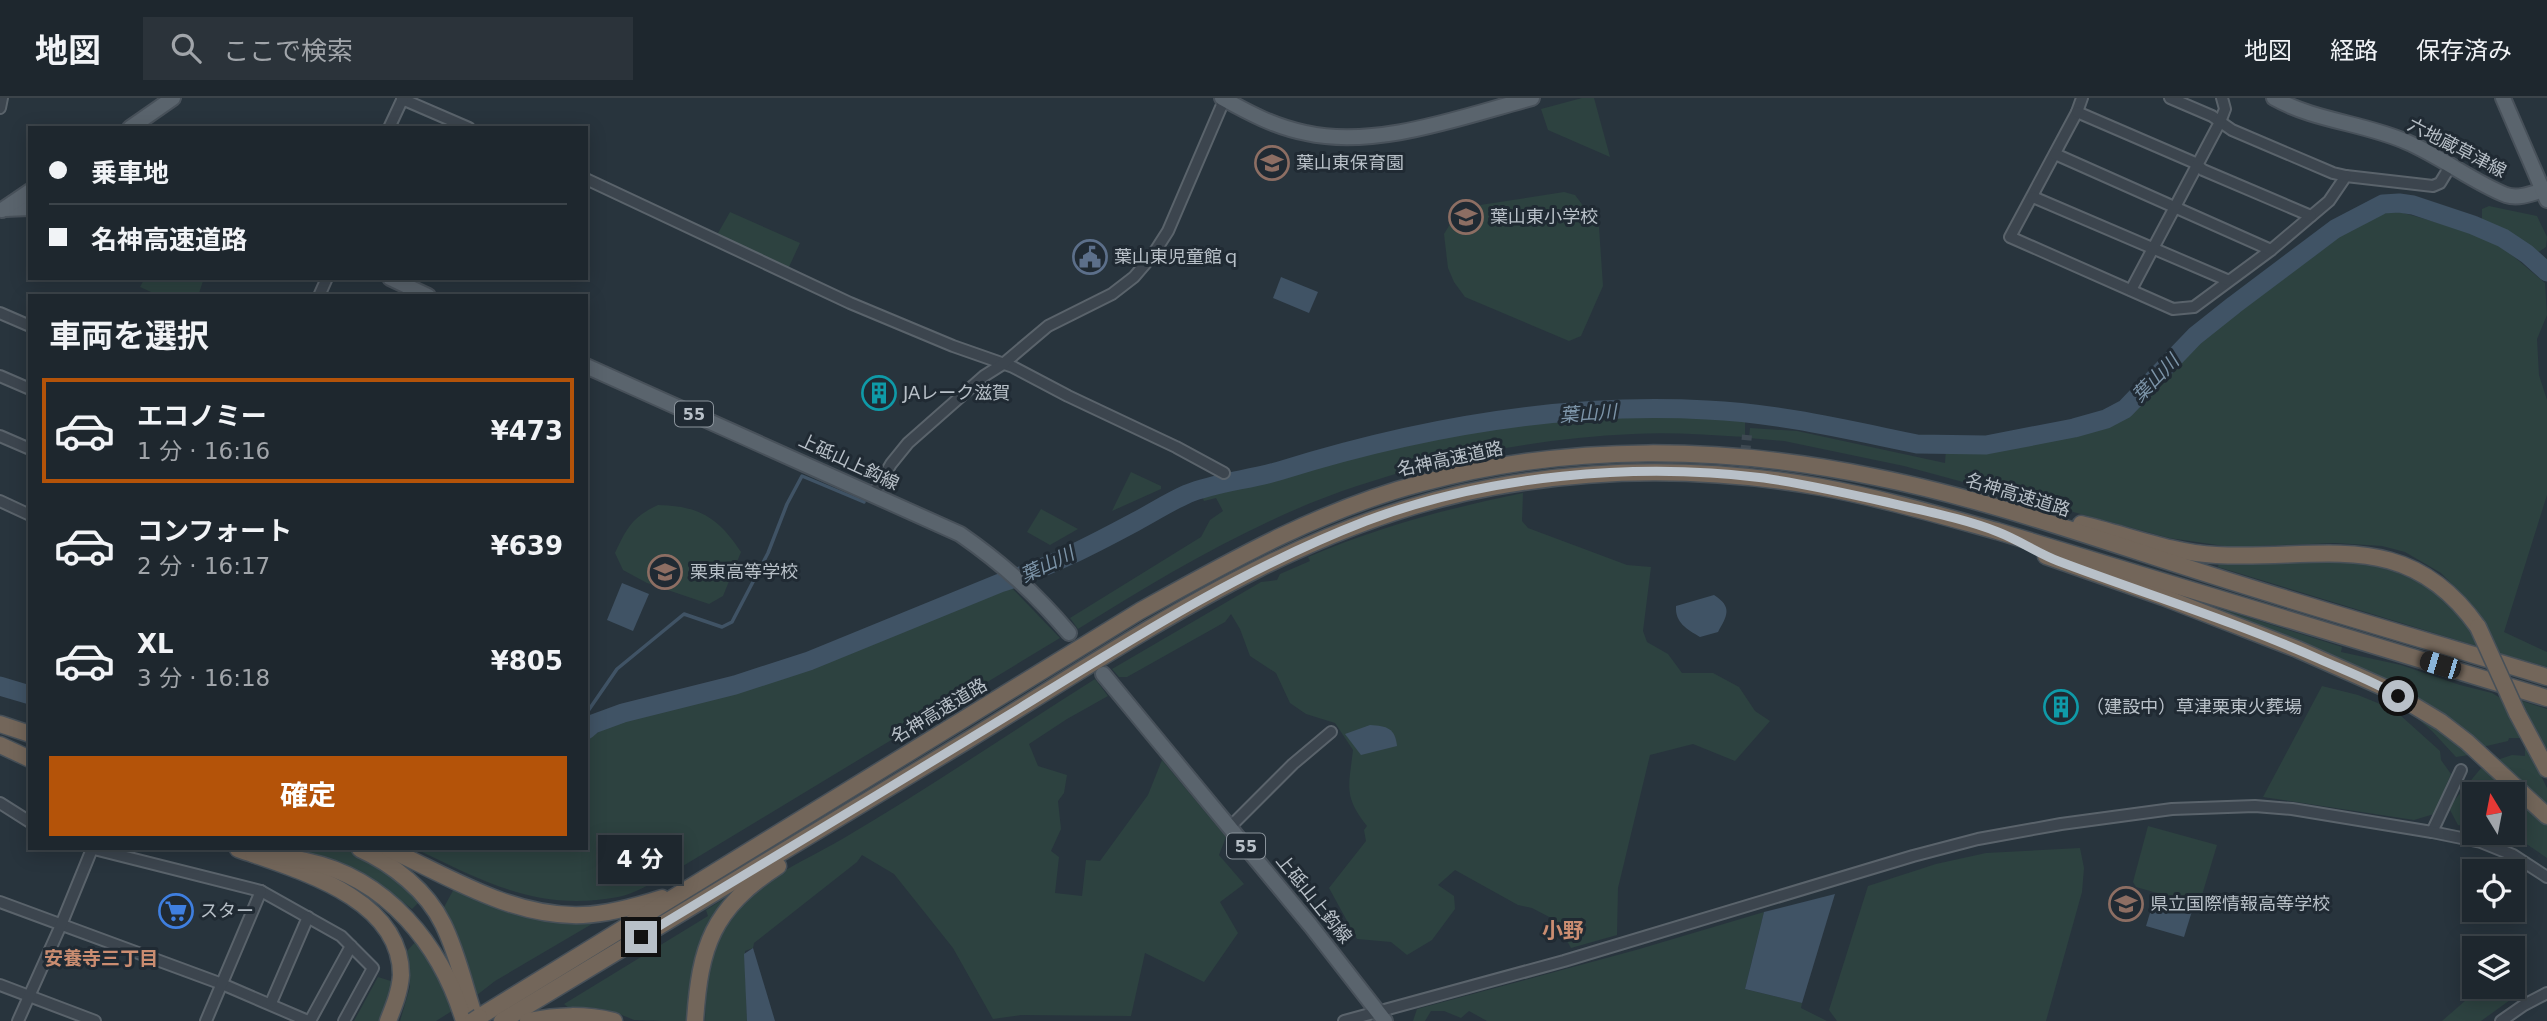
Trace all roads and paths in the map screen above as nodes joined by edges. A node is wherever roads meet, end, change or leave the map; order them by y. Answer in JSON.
{"nodes":[{"id":1,"x":2,"y":98,"type":"edge"},
{"id":2,"x":173,"y":98,"type":"edge"},
{"id":3,"x":1532,"y":98,"type":"edge"},
{"id":4,"x":2082,"y":98,"type":"edge"},
{"id":5,"x":2170,"y":98,"type":"edge"},
{"id":6,"x":2222,"y":98,"type":"edge"},
{"id":7,"x":2274,"y":98,"type":"edge"},
{"id":8,"x":2503,"y":98,"type":"edge"},
{"id":9,"x":402,"y":99,"type":"edge"},
{"id":10,"x":1224,"y":99,"type":"edge"},
{"id":11,"x":0,"y":108,"type":"edge"},
{"id":12,"x":2077,"y":112,"type":"junction"},
{"id":13,"x":2220,"y":122,"type":"junction"},
{"id":14,"x":133,"y":126,"type":"edge"},
{"id":15,"x":390,"y":126,"type":"edge"},
{"id":16,"x":464,"y":126,"type":"edge"},
{"id":17,"x":2055,"y":154,"type":"junction"},
{"id":18,"x":2451,"y":165,"type":"junction"},
{"id":19,"x":2198,"y":166,"type":"junction"},
{"id":20,"x":2346,"y":176,"type":"junction"},
{"id":21,"x":588,"y":180,"type":"edge"},
{"id":22,"x":28,"y":192,"type":"edge"},
{"id":23,"x":2545,"y":195,"type":"edge"},
{"id":24,"x":2033,"y":197,"type":"junction"},
{"id":25,"x":1,"y":206,"type":"edge"},
{"id":26,"x":28,"y":208,"type":"edge"},
{"id":27,"x":2176,"y":208,"type":"junction"},
{"id":28,"x":2311,"y":216,"type":"junction"},
{"id":29,"x":2153,"y":248,"type":"junction"},
{"id":30,"x":2271,"y":250,"type":"junction"},
{"id":31,"x":394,"y":280,"type":"edge"},
{"id":32,"x":2227,"y":281,"type":"junction"},
{"id":33,"x":2131,"y":290,"type":"junction"},
{"id":34,"x":424,"y":294,"type":"edge"},
{"id":35,"x":0,"y":313,"type":"edge"},
{"id":36,"x":28,"y":325,"type":"edge"},
{"id":37,"x":1003,"y":364,"type":"junction"},
{"id":38,"x":588,"y":369,"type":"edge"},
{"id":39,"x":0,"y":376,"type":"edge"},
{"id":40,"x":28,"y":388,"type":"edge"},
{"id":41,"x":0,"y":436,"type":"edge"},
{"id":42,"x":28,"y":448,"type":"edge"},
{"id":43,"x":1224,"y":473,"type":"dead end"},
{"id":44,"x":1925,"y":488,"type":"junction"},
{"id":45,"x":873,"y":495,"type":"junction"},
{"id":46,"x":0,"y":501,"type":"edge"},
{"id":47,"x":28,"y":513,"type":"edge"},
{"id":48,"x":1997,"y":531,"type":"junction"},
{"id":49,"x":1069,"y":633,"type":"dead end"},
{"id":50,"x":1103,"y":674,"type":"dead end"},
{"id":51,"x":2547,"y":677,"type":"edge"},
{"id":52,"x":2547,"y":698,"type":"edge"},
{"id":53,"x":1035,"y":699,"type":"junction"},
{"id":54,"x":0,"y":724,"type":"edge"},
{"id":55,"x":1331,"y":732,"type":"dead end"},
{"id":56,"x":28,"y":733,"type":"edge"},
{"id":57,"x":0,"y":745,"type":"edge"},
{"id":58,"x":28,"y":758,"type":"edge"},
{"id":59,"x":2547,"y":769,"type":"edge"},
{"id":60,"x":2461,"y":770,"type":"dead end"},
{"id":61,"x":0,"y":803,"type":"edge"},
{"id":62,"x":2547,"y":817,"type":"edge"},
{"id":63,"x":28,"y":821,"type":"edge"},
{"id":64,"x":1230,"y":827,"type":"junction"},
{"id":65,"x":2432,"y":832,"type":"junction"},
{"id":66,"x":93,"y":850,"type":"edge"},
{"id":67,"x":97,"y":850,"type":"edge"},
{"id":68,"x":362,"y":850,"type":"edge"},
{"id":69,"x":391,"y":850,"type":"edge"},
{"id":70,"x":245,"y":851,"type":"edge"},
{"id":71,"x":2547,"y":877,"type":"edge"},
{"id":72,"x":687,"y":889,"type":"junction"},
{"id":73,"x":261,"y":891,"type":"junction"},
{"id":74,"x":0,"y":902,"type":"edge"},
{"id":75,"x":308,"y":917,"type":"junction"},
{"id":76,"x":61,"y":925,"type":"junction"},
{"id":77,"x":351,"y":946,"type":"junction"},
{"id":78,"x":222,"y":984,"type":"junction"},
{"id":79,"x":0,"y":985,"type":"edge"},
{"id":80,"x":2547,"y":993,"type":"edge"},
{"id":81,"x":29,"y":996,"type":"junction"},
{"id":82,"x":271,"y":1003,"type":"junction"},
{"id":83,"x":1381,"y":1016,"type":"edge"},
{"id":84,"x":473,"y":1020,"type":"edge"},
{"id":85,"x":18,"y":1021,"type":"edge"},
{"id":86,"x":95,"y":1021,"type":"edge"},
{"id":87,"x":206,"y":1021,"type":"edge"},
{"id":88,"x":309,"y":1021,"type":"edge"},
{"id":89,"x":344,"y":1021,"type":"edge"},
{"id":90,"x":388,"y":1021,"type":"edge"},
{"id":91,"x":502,"y":1021,"type":"edge"},
{"id":92,"x":528,"y":1021,"type":"edge"},
{"id":93,"x":614,"y":1021,"type":"edge"},
{"id":94,"x":695,"y":1021,"type":"edge"},
{"id":95,"x":1344,"y":1021,"type":"edge"},
{"id":96,"x":2501,"y":1021,"type":"edge"}],
"edges":[{"from":1,"to":11,"type":"street"},
{"from":2,"to":14,"type":"main road"},
{"from":3,"to":10,"type":"main road"},
{"from":4,"to":12,"type":"street"},
{"from":5,"to":13,"type":"street"},
{"from":6,"to":13,"type":"street"},
{"from":7,"to":18,"type":"main road","name":"六地蔵草津線"},
{"from":8,"to":23,"type":"main road"},
{"from":9,"to":15,"type":"street"},
{"from":9,"to":16,"type":"street"},
{"from":10,"to":37,"type":"street"},
{"from":12,"to":17,"type":"street"},
{"from":12,"to":19,"type":"street"},
{"from":13,"to":19,"type":"street"},
{"from":13,"to":20,"type":"street"},
{"from":17,"to":24,"type":"street"},
{"from":17,"to":27,"type":"street"},
{"from":18,"to":20,"type":"street"},
{"from":18,"to":23,"type":"main road","name":"六地蔵草津線"},
{"from":19,"to":27,"type":"street"},
{"from":19,"to":28,"type":"street"},
{"from":20,"to":28,"type":"street"},
{"from":21,"to":37,"type":"street"},
{"from":22,"to":25,"type":"main road"},
{"from":24,"to":29,"type":"street"},
{"from":24,"to":33,"type":"street"},
{"from":25,"to":26,"type":"main road"},
{"from":27,"to":29,"type":"street"},
{"from":27,"to":30,"type":"street"},
{"from":28,"to":30,"type":"street"},
{"from":29,"to":32,"type":"street"},
{"from":29,"to":33,"type":"street"},
{"from":30,"to":32,"type":"street"},
{"from":31,"to":34,"type":"main road"},
{"from":32,"to":33,"type":"street"},
{"from":35,"to":36,"type":"street"},
{"from":37,"to":43,"type":"street"},
{"from":37,"to":45,"type":"street"},
{"from":38,"to":45,"type":"main road","name":"上砥山上鈎線","number":"55"},
{"from":39,"to":40,"type":"street"},
{"from":41,"to":42,"type":"street"},
{"from":44,"to":51,"type":"highway","name":"名神高速道路"},
{"from":44,"to":59,"type":"highway","bridge":true},
{"from":44,"to":72,"type":"highway","name":"名神高速道路"},
{"from":45,"to":49,"type":"main road","name":"上砥山上鈎線","number":"55"},
{"from":46,"to":47,"type":"street"},
{"from":48,"to":52,"type":"highway","name":"名神高速道路"},
{"from":48,"to":53,"type":"highway","name":"名神高速道路"},
{"from":48,"to":62,"type":"highway"},
{"from":50,"to":64,"type":"main road","name":"上砥山上鈎線","number":"55"},
{"from":53,"to":91,"type":"highway","name":"名神高速道路"},
{"from":53,"to":94,"type":"highway"},
{"from":54,"to":56,"type":"highway"},
{"from":55,"to":64,"type":"street"},
{"from":57,"to":58,"type":"highway"},
{"from":60,"to":65,"type":"street"},
{"from":61,"to":63,"type":"street"},
{"from":64,"to":83,"type":"main road","name":"上砥山上鈎線","number":"55"},
{"from":65,"to":71,"type":"street"},
{"from":65,"to":83,"type":"street"},
{"from":66,"to":76,"type":"street"},
{"from":67,"to":73,"type":"street"},
{"from":68,"to":84,"type":"highway"},
{"from":69,"to":72,"type":"highway"},
{"from":70,"to":84,"type":"highway"},
{"from":70,"to":90,"type":"highway"},
{"from":72,"to":84,"type":"highway","name":"名神高速道路"},
{"from":73,"to":75,"type":"street"},
{"from":73,"to":78,"type":"street"},
{"from":74,"to":76,"type":"street"},
{"from":75,"to":77,"type":"street"},
{"from":75,"to":82,"type":"street"},
{"from":76,"to":78,"type":"street"},
{"from":76,"to":81,"type":"street"},
{"from":77,"to":88,"type":"street"},
{"from":77,"to":89,"type":"street"},
{"from":78,"to":82,"type":"street"},
{"from":78,"to":87,"type":"street"},
{"from":79,"to":81,"type":"street"},
{"from":80,"to":96,"type":"street"},
{"from":81,"to":85,"type":"street"},
{"from":81,"to":86,"type":"street"},
{"from":82,"to":88,"type":"street"},
{"from":83,"to":95,"type":"street"},
{"from":92,"to":93,"type":"highway"}]}
